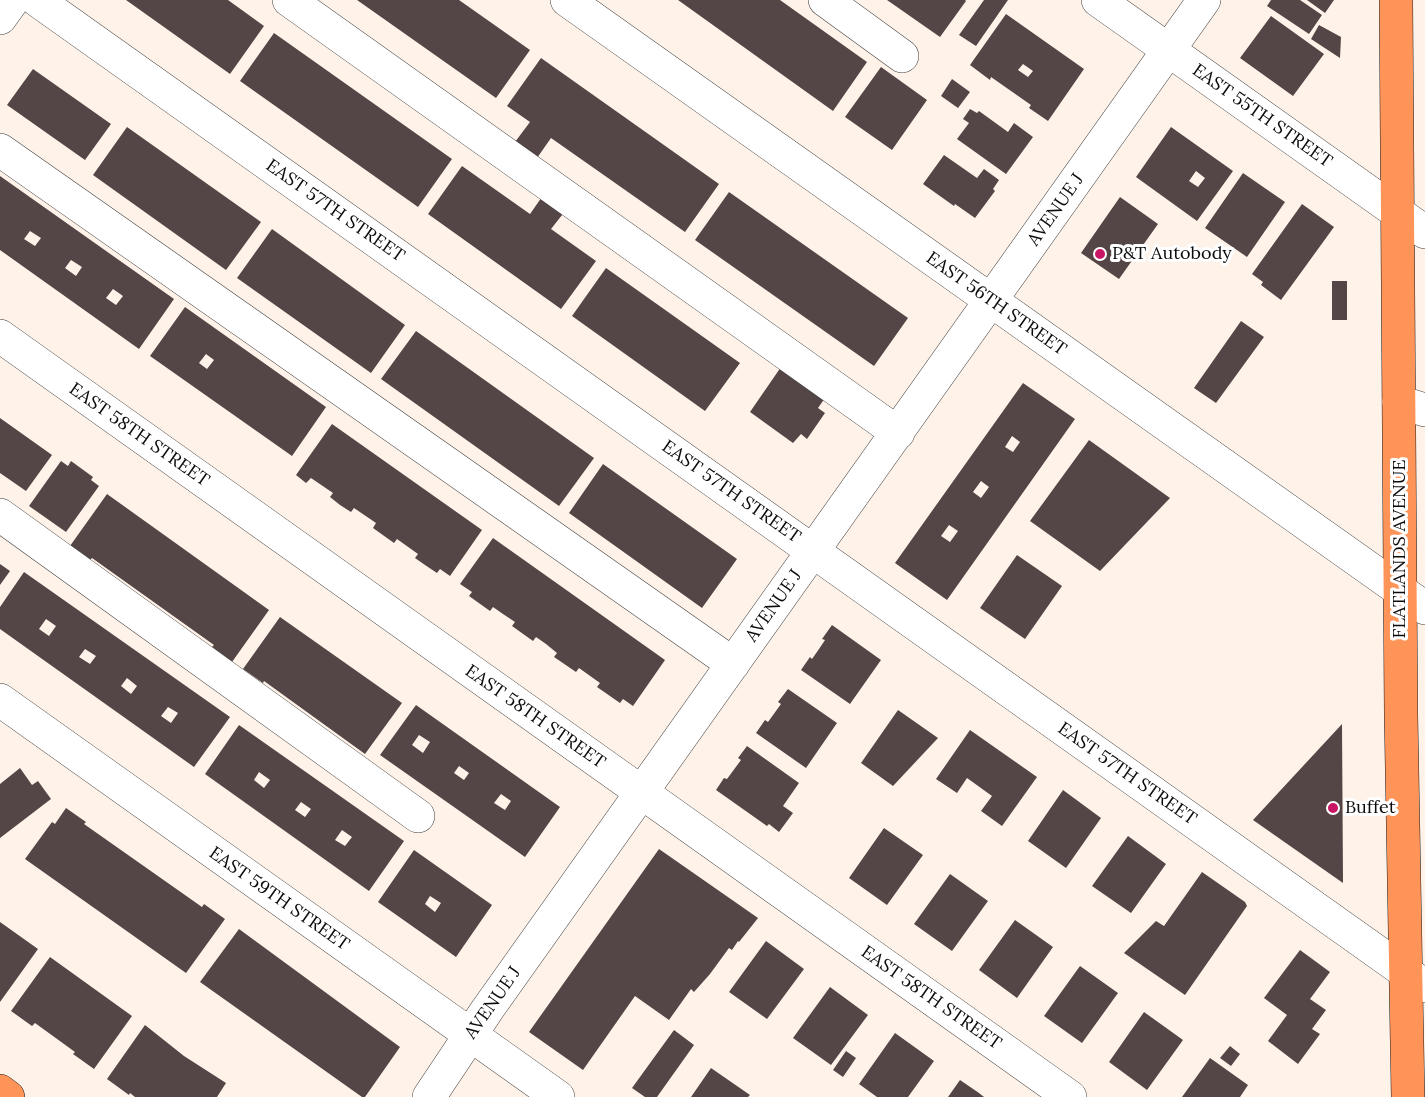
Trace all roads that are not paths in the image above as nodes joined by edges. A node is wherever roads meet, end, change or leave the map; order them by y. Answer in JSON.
{"nodes":[{"id":1,"x":13,"y":0,"type":"edge"},
{"id":2,"x":37,"y":0,"type":"edge"},
{"id":3,"x":289,"y":0,"type":"edge"},
{"id":4,"x":825,"y":0,"type":"edge"},
{"id":5,"x":1098,"y":0,"type":"edge"},
{"id":6,"x":1204,"y":0,"type":"edge"},
{"id":7,"x":1396,"y":0,"type":"edge"},
{"id":8,"x":587,"y":5,"type":"edge"},
{"id":9,"x":0,"y":18,"type":"edge"},
{"id":10,"x":1169,"y":50,"type":"junction"},
{"id":11,"x":902,"y":56,"type":"dead end"},
{"id":12,"x":0,"y":150,"type":"edge"},
{"id":13,"x":1399,"y":213,"type":"junction"},
{"id":14,"x":1425,"y":232,"type":"edge"},
{"id":15,"x":992,"y":301,"type":"junction"},
{"id":16,"x":0,"y":336,"type":"edge"},
{"id":17,"x":1412,"y":406,"type":"edge"},
{"id":18,"x":898,"y":433,"type":"junction"},
{"id":19,"x":0,"y":515,"type":"edge"},
{"id":20,"x":813,"y":551,"type":"junction"},
{"id":21,"x":1412,"y":599,"type":"edge"},
{"id":22,"x":733,"y":664,"type":"junction"},
{"id":23,"x":0,"y":700,"type":"edge"},
{"id":24,"x":642,"y":792,"type":"junction"},
{"id":25,"x":418,"y":816,"type":"dead end"},
{"id":26,"x":1416,"y":979,"type":"edge"},
{"id":27,"x":470,"y":1035,"type":"junction"},
{"id":28,"x":0,"y":1091,"type":"edge"},
{"id":29,"x":8,"y":1097,"type":"edge"},
{"id":30,"x":429,"y":1097,"type":"edge"},
{"id":31,"x":558,"y":1097,"type":"edge"},
{"id":32,"x":1070,"y":1097,"type":"edge"},
{"id":33,"x":1408,"y":1097,"type":"edge"}],
"edges":[{"from":1,"to":9,"type":"street"},
{"from":2,"to":20,"type":"street","name":"EAST 57TH STREET"},
{"from":3,"to":18,"type":"street"},
{"from":4,"to":11,"type":"street"},
{"from":5,"to":10,"type":"street","name":"EAST 55TH STREET"},
{"from":6,"to":10,"type":"street","name":"AVENUE J"},
{"from":7,"to":13,"type":"main road","name":"FLATLANDS AVENUE"},
{"from":8,"to":15,"type":"street","name":"EAST 56TH STREET"},
{"from":10,"to":13,"type":"street","name":"EAST 55TH STREET"},
{"from":10,"to":15,"type":"street","name":"AVENUE J"},
{"from":12,"to":22,"type":"street"},
{"from":13,"to":14,"type":"street","name":"EAST 55TH STREET"},
{"from":13,"to":17,"type":"main road","name":"FLATLANDS AVENUE"},
{"from":15,"to":18,"type":"street","name":"AVENUE J"},
{"from":15,"to":21,"type":"street","name":"EAST 56TH STREET"},
{"from":16,"to":24,"type":"street","name":"EAST 58TH STREET"},
{"from":17,"to":21,"type":"main road","name":"FLATLANDS AVENUE"},
{"from":18,"to":20,"type":"street","name":"AVENUE J"},
{"from":19,"to":25,"type":"street"},
{"from":20,"to":22,"type":"street","name":"AVENUE J"},
{"from":20,"to":26,"type":"street","name":"EAST 57TH STREET"},
{"from":21,"to":26,"type":"main road","name":"FLATLANDS AVENUE"},
{"from":22,"to":24,"type":"street","name":"AVENUE J"},
{"from":23,"to":27,"type":"street","name":"EAST 59TH STREET"},
{"from":24,"to":27,"type":"street","name":"AVENUE J"},
{"from":24,"to":32,"type":"street","name":"EAST 58TH STREET"},
{"from":26,"to":33,"type":"main road","name":"FLATLANDS AVENUE"},
{"from":27,"to":30,"type":"street","name":"AVENUE J"},
{"from":27,"to":31,"type":"street","name":"EAST 59TH STREET"},
{"from":28,"to":29,"type":"main road"}]}
